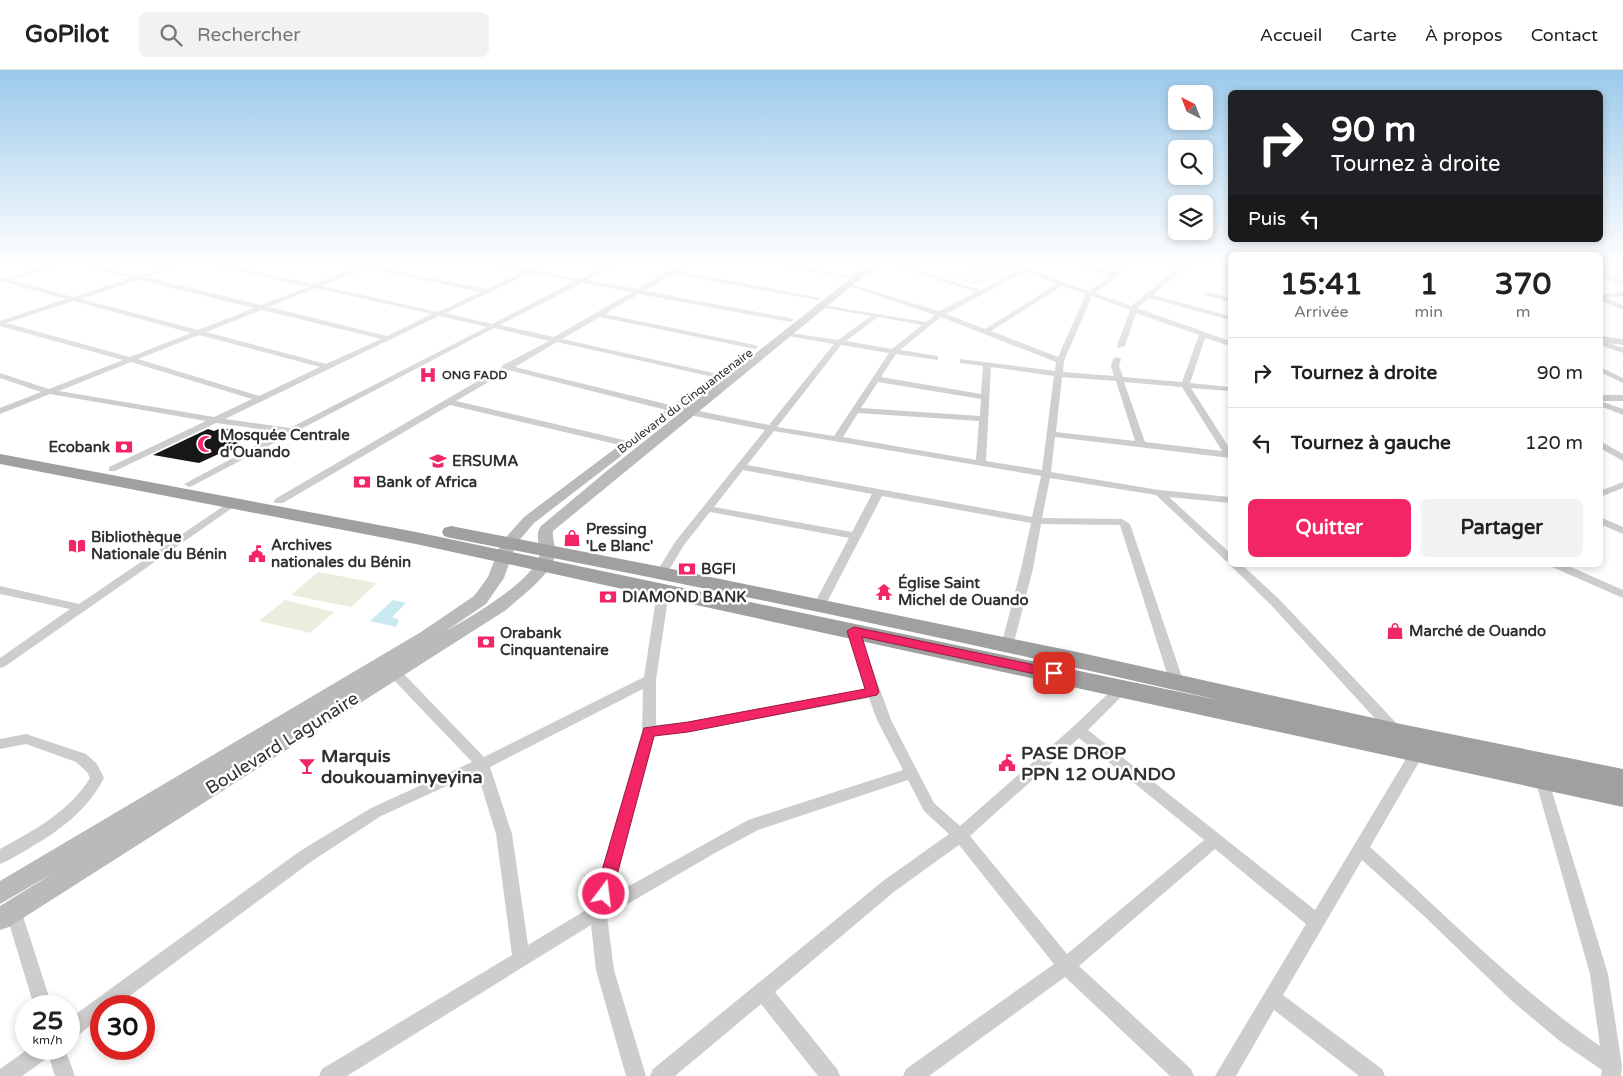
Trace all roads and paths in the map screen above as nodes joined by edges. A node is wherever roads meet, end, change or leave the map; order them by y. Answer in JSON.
{"nodes":[{"id":1,"x":1133,"y":308,"type":"edge"},
{"id":2,"x":45,"y":309,"type":"edge"},
{"id":3,"x":111,"y":309,"type":"edge"},
{"id":4,"x":258,"y":309,"type":"edge"},
{"id":5,"x":265,"y":309,"type":"edge"},
{"id":6,"x":415,"y":309,"type":"edge"},
{"id":7,"x":449,"y":309,"type":"edge"},
{"id":8,"x":527,"y":309,"type":"edge"},
{"id":9,"x":606,"y":309,"type":"edge"},
{"id":10,"x":730,"y":309,"type":"edge"},
{"id":11,"x":810,"y":309,"type":"edge"},
{"id":12,"x":814,"y":309,"type":"edge"},
{"id":13,"x":851,"y":309,"type":"edge"},
{"id":14,"x":926,"y":309,"type":"edge"},
{"id":15,"x":950,"y":309,"type":"edge"},
{"id":16,"x":1022,"y":309,"type":"edge"},
{"id":17,"x":1083,"y":309,"type":"edge"},
{"id":18,"x":1136,"y":309,"type":"edge"},
{"id":19,"x":1197,"y":309,"type":"edge"},
{"id":20,"x":438,"y":314,"type":"junction"},
{"id":21,"x":597,"y":314,"type":"junction"},
{"id":22,"x":940,"y":314,"type":"junction"},
{"id":23,"x":877,"y":315,"type":"junction"},
{"id":24,"x":1228,"y":317,"type":"edge"},
{"id":25,"x":790,"y":320,"type":"junction"},
{"id":26,"x":0,"y":324,"type":"edge"},
{"id":27,"x":928,"y":324,"type":"junction"},
{"id":28,"x":493,"y":326,"type":"junction"},
{"id":29,"x":197,"y":332,"type":"junction"},
{"id":30,"x":985,"y":332,"type":"junction"},
{"id":31,"x":787,"y":334,"type":"junction"},
{"id":32,"x":1203,"y":334,"type":"junction"},
{"id":33,"x":388,"y":338,"type":"junction"},
{"id":34,"x":553,"y":340,"type":"junction"},
{"id":35,"x":1603,"y":340,"type":"edge"},
{"id":36,"x":1603,"y":341,"type":"edge"},
{"id":37,"x":840,"y":342,"type":"junction"},
{"id":38,"x":1623,"y":342,"type":"edge"},
{"id":39,"x":1228,"y":343,"type":"edge"},
{"id":40,"x":1121,"y":346,"type":"dead end"},
{"id":41,"x":755,"y":347,"type":"junction"},
{"id":42,"x":894,"y":351,"type":"junction"},
{"id":43,"x":1623,"y":351,"type":"edge"},
{"id":44,"x":935,"y":358,"type":"dead end"},
{"id":45,"x":129,"y":359,"type":"junction"},
{"id":46,"x":1117,"y":359,"type":"dead end"},
{"id":47,"x":963,"y":361,"type":"dead end"},
{"id":48,"x":1060,"y":361,"type":"junction"},
{"id":49,"x":987,"y":365,"type":"junction"},
{"id":50,"x":326,"y":367,"type":"junction"},
{"id":51,"x":506,"y":367,"type":"junction"},
{"id":52,"x":1603,"y":371,"type":"edge"},
{"id":53,"x":1059,"y":374,"type":"junction"},
{"id":54,"x":0,"y":375,"type":"edge"},
{"id":55,"x":718,"y":376,"type":"junction"},
{"id":56,"x":876,"y":379,"type":"junction"},
{"id":57,"x":1120,"y":380,"type":"junction"},
{"id":58,"x":1623,"y":381,"type":"edge"},
{"id":59,"x":1185,"y":385,"type":"junction"},
{"id":60,"x":1228,"y":389,"type":"edge"},
{"id":61,"x":47,"y":392,"type":"junction"},
{"id":62,"x":985,"y":397,"type":"junction"},
{"id":63,"x":1603,"y":398,"type":"edge"},
{"id":64,"x":1623,"y":398,"type":"edge"},
{"id":65,"x":260,"y":399,"type":"junction"},
{"id":66,"x":447,"y":402,"type":"junction"},
{"id":67,"x":1603,"y":404,"type":"edge"},
{"id":68,"x":674,"y":409,"type":"junction"},
{"id":69,"x":856,"y":410,"type":"junction"},
{"id":70,"x":0,"y":411,"type":"edge"},
{"id":71,"x":1623,"y":412,"type":"edge"},
{"id":72,"x":690,"y":413,"type":"junction"},
{"id":73,"x":984,"y":419,"type":"junction"},
{"id":74,"x":214,"y":420,"type":"junction"},
{"id":75,"x":770,"y":428,"type":"junction"},
{"id":76,"x":290,"y":431,"type":"junction"},
{"id":77,"x":1051,"y":434,"type":"junction"},
{"id":78,"x":837,"y":439,"type":"junction"},
{"id":79,"x":628,"y":444,"type":"junction"},
{"id":80,"x":1141,"y":444,"type":"junction"},
{"id":81,"x":1603,"y":445,"type":"edge"},
{"id":82,"x":1603,"y":446,"type":"edge"},
{"id":83,"x":0,"y":448,"type":"edge"},
{"id":84,"x":1623,"y":451,"type":"edge"},
{"id":85,"x":1228,"y":453,"type":"edge"},
{"id":86,"x":1228,"y":455,"type":"edge"},
{"id":87,"x":1623,"y":458,"type":"edge"},
{"id":88,"x":0,"y":459,"type":"edge"},
{"id":89,"x":981,"y":463,"type":"junction"},
{"id":90,"x":741,"y":467,"type":"junction"},
{"id":91,"x":112,"y":469,"type":"junction"},
{"id":92,"x":1046,"y":474,"type":"junction"},
{"id":93,"x":189,"y":484,"type":"junction"},
{"id":94,"x":1623,"y":485,"type":"edge"},
{"id":95,"x":1603,"y":490,"type":"edge"},
{"id":96,"x":878,"y":493,"type":"junction"},
{"id":97,"x":1159,"y":493,"type":"junction"},
{"id":98,"x":1228,"y":500,"type":"edge"},
{"id":99,"x":279,"y":501,"type":"junction"},
{"id":100,"x":231,"y":504,"type":"junction"},
{"id":101,"x":708,"y":509,"type":"junction"},
{"id":102,"x":1036,"y":521,"type":"junction"},
{"id":103,"x":1603,"y":521,"type":"edge"},
{"id":104,"x":1623,"y":531,"type":"edge"},
{"id":105,"x":855,"y":536,"type":"junction"},
{"id":106,"x":506,"y":550,"type":"junction"},
{"id":107,"x":1228,"y":557,"type":"edge"},
{"id":108,"x":545,"y":558,"type":"junction"},
{"id":109,"x":1238,"y":567,"type":"edge"},
{"id":110,"x":1561,"y":567,"type":"edge"},
{"id":111,"x":663,"y":583,"type":"junction"},
{"id":112,"x":0,"y":590,"type":"edge"},
{"id":113,"x":1623,"y":594,"type":"edge"},
{"id":114,"x":819,"y":606,"type":"junction"},
{"id":115,"x":81,"y":608,"type":"junction"},
{"id":116,"x":854,"y":631,"type":"junction"},
{"id":117,"x":1007,"y":646,"type":"junction"},
{"id":118,"x":0,"y":664,"type":"edge"},
{"id":119,"x":394,"y":672,"type":"junction"},
{"id":120,"x":650,"y":680,"type":"junction"},
{"id":121,"x":1177,"y":683,"type":"junction"},
{"id":122,"x":1121,"y":689,"type":"junction"},
{"id":123,"x":873,"y":692,"type":"junction"},
{"id":124,"x":1079,"y":730,"type":"junction"},
{"id":125,"x":649,"y":731,"type":"junction"},
{"id":126,"x":1396,"y":732,"type":"junction"},
{"id":127,"x":0,"y":744,"type":"edge"},
{"id":128,"x":1417,"y":753,"type":"junction"},
{"id":129,"x":482,"y":764,"type":"junction"},
{"id":130,"x":912,"y":773,"type":"junction"},
{"id":131,"x":1542,"y":779,"type":"junction"},
{"id":132,"x":1623,"y":779,"type":"edge"},
{"id":133,"x":1623,"y":796,"type":"edge"},
{"id":134,"x":960,"y":835,"type":"junction"},
{"id":135,"x":1215,"y":840,"type":"junction"},
{"id":136,"x":1361,"y":849,"type":"junction"},
{"id":137,"x":0,"y":857,"type":"edge"},
{"id":138,"x":4,"y":907,"type":"edge"},
{"id":139,"x":598,"y":912,"type":"junction"},
{"id":140,"x":1317,"y":922,"type":"junction"},
{"id":141,"x":521,"y":959,"type":"junction"},
{"id":142,"x":1066,"y":966,"type":"junction"},
{"id":143,"x":763,"y":992,"type":"junction"},
{"id":144,"x":39,"y":995,"type":"edge"},
{"id":145,"x":1273,"y":998,"type":"junction"},
{"id":146,"x":80,"y":1022,"type":"edge"},
{"id":147,"x":29,"y":1060,"type":"edge"},
{"id":148,"x":60,"y":1060,"type":"edge"},
{"id":149,"x":1611,"y":1071,"type":"edge"},
{"id":150,"x":6,"y":1076,"type":"edge"},
{"id":151,"x":65,"y":1076,"type":"edge"},
{"id":152,"x":329,"y":1076,"type":"edge"},
{"id":153,"x":636,"y":1076,"type":"edge"},
{"id":154,"x":660,"y":1076,"type":"edge"},
{"id":155,"x":830,"y":1076,"type":"edge"},
{"id":156,"x":913,"y":1076,"type":"edge"},
{"id":157,"x":1184,"y":1076,"type":"edge"},
{"id":158,"x":1225,"y":1076,"type":"edge"},
{"id":159,"x":1375,"y":1076,"type":"edge"}],
"edges":[{"from":1,"to":40,"type":"street"},
{"from":2,"to":26,"type":"street"},
{"from":3,"to":29,"type":"street"},
{"from":4,"to":29,"type":"street"},
{"from":5,"to":33,"type":"street"},
{"from":6,"to":20,"type":"street"},
{"from":7,"to":20,"type":"street"},
{"from":8,"to":28,"type":"street"},
{"from":9,"to":21,"type":"street"},
{"from":10,"to":25,"type":"street"},
{"from":11,"to":25,"type":"main road","name":"Boulevard du Cinquantenaire"},
{"from":12,"to":31,"type":"main road","name":"Boulevard du Cinquantenaire"},
{"from":13,"to":23,"type":"street"},
{"from":14,"to":22,"type":"street"},
{"from":15,"to":22,"type":"street"},
{"from":16,"to":30,"type":"street"},
{"from":17,"to":48,"type":"street"},
{"from":18,"to":32,"type":"street"},
{"from":19,"to":24,"type":"street"},
{"from":20,"to":28,"type":"street"},
{"from":20,"to":33,"type":"street"},
{"from":21,"to":34,"type":"street"},
{"from":21,"to":41,"type":"street"},
{"from":22,"to":27,"type":"street"},
{"from":22,"to":30,"type":"street"},
{"from":23,"to":27,"type":"street"},
{"from":23,"to":37,"type":"street"},
{"from":25,"to":41,"type":"main road","name":"Boulevard du Cinquantenaire"},
{"from":26,"to":45,"type":"street"},
{"from":27,"to":42,"type":"street"},
{"from":28,"to":34,"type":"street"},
{"from":28,"to":76,"type":"street"},
{"from":29,"to":45,"type":"street"},
{"from":29,"to":50,"type":"street"},
{"from":30,"to":48,"type":"street"},
{"from":31,"to":37,"type":"street"},
{"from":31,"to":72,"type":"main road","name":"Boulevard du Cinquantenaire"},
{"from":32,"to":39,"type":"street"},
{"from":32,"to":59,"type":"street"},
{"from":33,"to":50,"type":"street"},
{"from":34,"to":51,"type":"street"},
{"from":34,"to":55,"type":"street"},
{"from":35,"to":38,"type":"street"},
{"from":36,"to":43,"type":"street"},
{"from":37,"to":42,"type":"street"},
{"from":37,"to":75,"type":"street"},
{"from":41,"to":55,"type":"main road","name":"Boulevard du Cinquantenaire"},
{"from":42,"to":44,"type":"street"},
{"from":42,"to":56,"type":"street"},
{"from":45,"to":61,"type":"street"},
{"from":45,"to":65,"type":"street"},
{"from":46,"to":57,"type":"street"},
{"from":47,"to":49,"type":"street"},
{"from":48,"to":53,"type":"street"},
{"from":49,"to":53,"type":"street"},
{"from":49,"to":62,"type":"street"},
{"from":50,"to":65,"type":"street"},
{"from":51,"to":66,"type":"street"},
{"from":51,"to":68,"type":"street"},
{"from":52,"to":58,"type":"street"},
{"from":53,"to":57,"type":"street"},
{"from":53,"to":77,"type":"street"},
{"from":54,"to":61,"type":"street"},
{"from":55,"to":68,"type":"main road","name":"Boulevard du Cinquantenaire"},
{"from":56,"to":62,"type":"street"},
{"from":56,"to":69,"type":"street"},
{"from":57,"to":59,"type":"street"},
{"from":57,"to":80,"type":"street"},
{"from":59,"to":60,"type":"street"},
{"from":59,"to":85,"type":"street"},
{"from":61,"to":70,"type":"street"},
{"from":61,"to":74,"type":"street"},
{"from":62,"to":73,"type":"street"},
{"from":63,"to":64,"type":"street"},
{"from":65,"to":74,"type":"street"},
{"from":66,"to":79,"type":"street"},
{"from":66,"to":99,"type":"street"},
{"from":67,"to":71,"type":"street"},
{"from":68,"to":72,"type":"street"},
{"from":68,"to":79,"type":"main road","name":"Boulevard du Cinquantenaire"},
{"from":69,"to":73,"type":"street"},
{"from":69,"to":78,"type":"street"},
{"from":72,"to":75,"type":"street"},
{"from":72,"to":108,"type":"main road","name":"Boulevard du Cinquantenaire"},
{"from":73,"to":89,"type":"street"},
{"from":74,"to":76,"type":"street"},
{"from":74,"to":91,"type":"street"},
{"from":75,"to":78,"type":"street"},
{"from":75,"to":90,"type":"street"},
{"from":76,"to":93,"type":"street"},
{"from":77,"to":80,"type":"street"},
{"from":77,"to":92,"type":"street"},
{"from":78,"to":89,"type":"street"},
{"from":79,"to":106,"type":"main road","name":"Boulevard du Cinquantenaire"},
{"from":80,"to":86,"type":"street"},
{"from":81,"to":84,"type":"street"},
{"from":82,"to":87,"type":"street"},
{"from":83,"to":91,"type":"highway"},
{"from":88,"to":100,"type":"highway"},
{"from":89,"to":92,"type":"street"},
{"from":90,"to":96,"type":"street"},
{"from":90,"to":101,"type":"street"},
{"from":91,"to":93,"type":"highway"},
{"from":92,"to":97,"type":"street"},
{"from":92,"to":102,"type":"street"},
{"from":93,"to":99,"type":"highway"},
{"from":94,"to":95,"type":"street"},
{"from":96,"to":102,"type":"street"},
{"from":96,"to":105,"type":"street"},
{"from":97,"to":98,"type":"street"},
{"from":97,"to":107,"type":"street"},
{"from":99,"to":106,"type":"highway"},
{"from":100,"to":106,"type":"highway"},
{"from":100,"to":115,"type":"street"},
{"from":101,"to":105,"type":"street"},
{"from":101,"to":111,"type":"street"},
{"from":102,"to":117,"type":"street"},
{"from":102,"to":121,"type":"street"},
{"from":103,"to":104,"type":"street"},
{"from":105,"to":114,"type":"street"},
{"from":106,"to":108,"type":"highway"},
{"from":106,"to":138,"type":"main road","name":"Boulevard Lagunaire"},
{"from":108,"to":111,"type":"highway"},
{"from":108,"to":119,"type":"main road","name":"Boulevard Lagunaire"},
{"from":109,"to":126,"type":"street"},
{"from":110,"to":113,"type":"street"},
{"from":111,"to":114,"type":"highway"},
{"from":111,"to":116,"type":"highway"},
{"from":111,"to":120,"type":"street"},
{"from":112,"to":115,"type":"street"},
{"from":114,"to":117,"type":"highway"},
{"from":115,"to":118,"type":"street"},
{"from":116,"to":122,"type":"highway"},
{"from":116,"to":123,"type":"street"},
{"from":117,"to":121,"type":"highway"},
{"from":119,"to":129,"type":"street"},
{"from":119,"to":138,"type":"main road","name":"Boulevard Lagunaire"},
{"from":120,"to":125,"type":"street"},
{"from":120,"to":129,"type":"street"},
{"from":121,"to":126,"type":"highway"},
{"from":122,"to":124,"type":"street"},
{"from":122,"to":128,"type":"highway"},
{"from":123,"to":125,"type":"street"},
{"from":123,"to":130,"type":"street"},
{"from":124,"to":134,"type":"street"},
{"from":124,"to":135,"type":"street"},
{"from":125,"to":139,"type":"street"},
{"from":126,"to":132,"type":"highway"},
{"from":127,"to":137,"type":"street"},
{"from":128,"to":131,"type":"highway"},
{"from":128,"to":136,"type":"street"},
{"from":129,"to":141,"type":"street"},
{"from":129,"to":146,"type":"street"},
{"from":130,"to":134,"type":"street"},
{"from":130,"to":139,"type":"street"},
{"from":131,"to":133,"type":"highway"},
{"from":131,"to":149,"type":"street"},
{"from":134,"to":142,"type":"street"},
{"from":134,"to":143,"type":"street"},
{"from":135,"to":140,"type":"street"},
{"from":135,"to":142,"type":"street"},
{"from":136,"to":140,"type":"street"},
{"from":136,"to":149,"type":"street"},
{"from":138,"to":144,"type":"street"},
{"from":139,"to":141,"type":"street"},
{"from":139,"to":153,"type":"street"},
{"from":140,"to":145,"type":"street"},
{"from":141,"to":152,"type":"street"},
{"from":142,"to":156,"type":"street"},
{"from":142,"to":157,"type":"street"},
{"from":143,"to":154,"type":"street"},
{"from":143,"to":155,"type":"street"},
{"from":145,"to":158,"type":"street"},
{"from":145,"to":159,"type":"street"},
{"from":147,"to":150,"type":"street"},
{"from":148,"to":151,"type":"street"}]}
